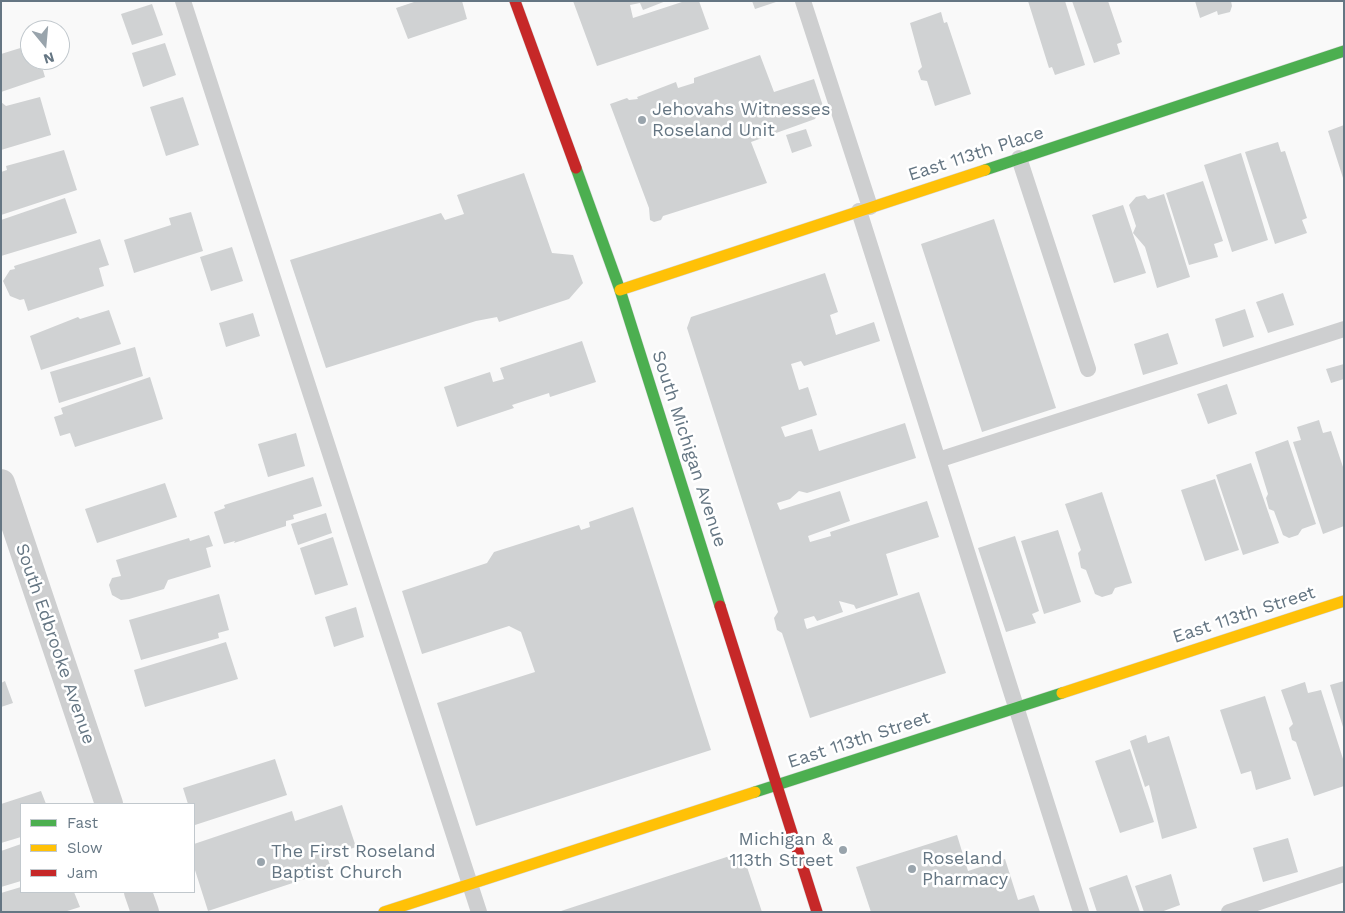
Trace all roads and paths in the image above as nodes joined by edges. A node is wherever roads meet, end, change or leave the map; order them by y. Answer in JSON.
{"nodes":[{"id":1,"x":183,"y":1,"type":"edge"},
{"id":2,"x":515,"y":1,"type":"edge"},
{"id":3,"x":803,"y":1,"type":"edge"},
{"id":4,"x":1344,"y":51,"type":"edge"},
{"id":5,"x":1019,"y":158,"type":"junction"},
{"id":6,"x":865,"y":209,"type":"junction"},
{"id":7,"x":620,"y":290,"type":"junction"},
{"id":8,"x":1344,"y":329,"type":"edge"},
{"id":9,"x":1088,"y":369,"type":"dead end"},
{"id":10,"x":938,"y":460,"type":"junction"},
{"id":11,"x":1,"y":483,"type":"edge"},
{"id":12,"x":1344,"y":601,"type":"edge"},
{"id":13,"x":1016,"y":707,"type":"junction"},
{"id":14,"x":778,"y":785,"type":"junction"},
{"id":15,"x":109,"y":803,"type":"edge"},
{"id":16,"x":1344,"y":874,"type":"edge"},
{"id":17,"x":470,"y":884,"type":"junction"},
{"id":18,"x":138,"y":893,"type":"edge"},
{"id":19,"x":145,"y":912,"type":"edge"},
{"id":20,"x":384,"y":912,"type":"edge"},
{"id":21,"x":479,"y":912,"type":"edge"},
{"id":22,"x":817,"y":912,"type":"edge"},
{"id":23,"x":1081,"y":912,"type":"edge"},
{"id":24,"x":1229,"y":912,"type":"edge"}],
"edges":[{"from":1,"to":17,"type":"lane"},
{"from":2,"to":7,"type":"street","name":"South Michigan Avenue"},
{"from":3,"to":6,"type":"lane"},
{"from":4,"to":5,"type":"street","name":"East 113th Place"},
{"from":5,"to":6,"type":"street","name":"East 113th Place"},
{"from":5,"to":9,"type":"lane"},
{"from":6,"to":7,"type":"street","name":"East 113th Place"},
{"from":6,"to":10,"type":"lane"},
{"from":7,"to":14,"type":"street","name":"South Michigan Avenue"},
{"from":8,"to":10,"type":"lane"},
{"from":10,"to":13,"type":"lane"},
{"from":11,"to":15,"type":"street","name":"South Edbrooke Avenue"},
{"from":12,"to":13,"type":"street","name":"East 113th Street"},
{"from":13,"to":14,"type":"street","name":"East 113th Street"},
{"from":13,"to":23,"type":"lane"},
{"from":14,"to":17,"type":"street","name":"East 113th Street"},
{"from":14,"to":22,"type":"street","name":"South Michigan Avenue"},
{"from":16,"to":24,"type":"lane"},
{"from":17,"to":20,"type":"street","name":"East 113th Street"},
{"from":17,"to":21,"type":"lane"},
{"from":18,"to":19,"type":"street"}]}
